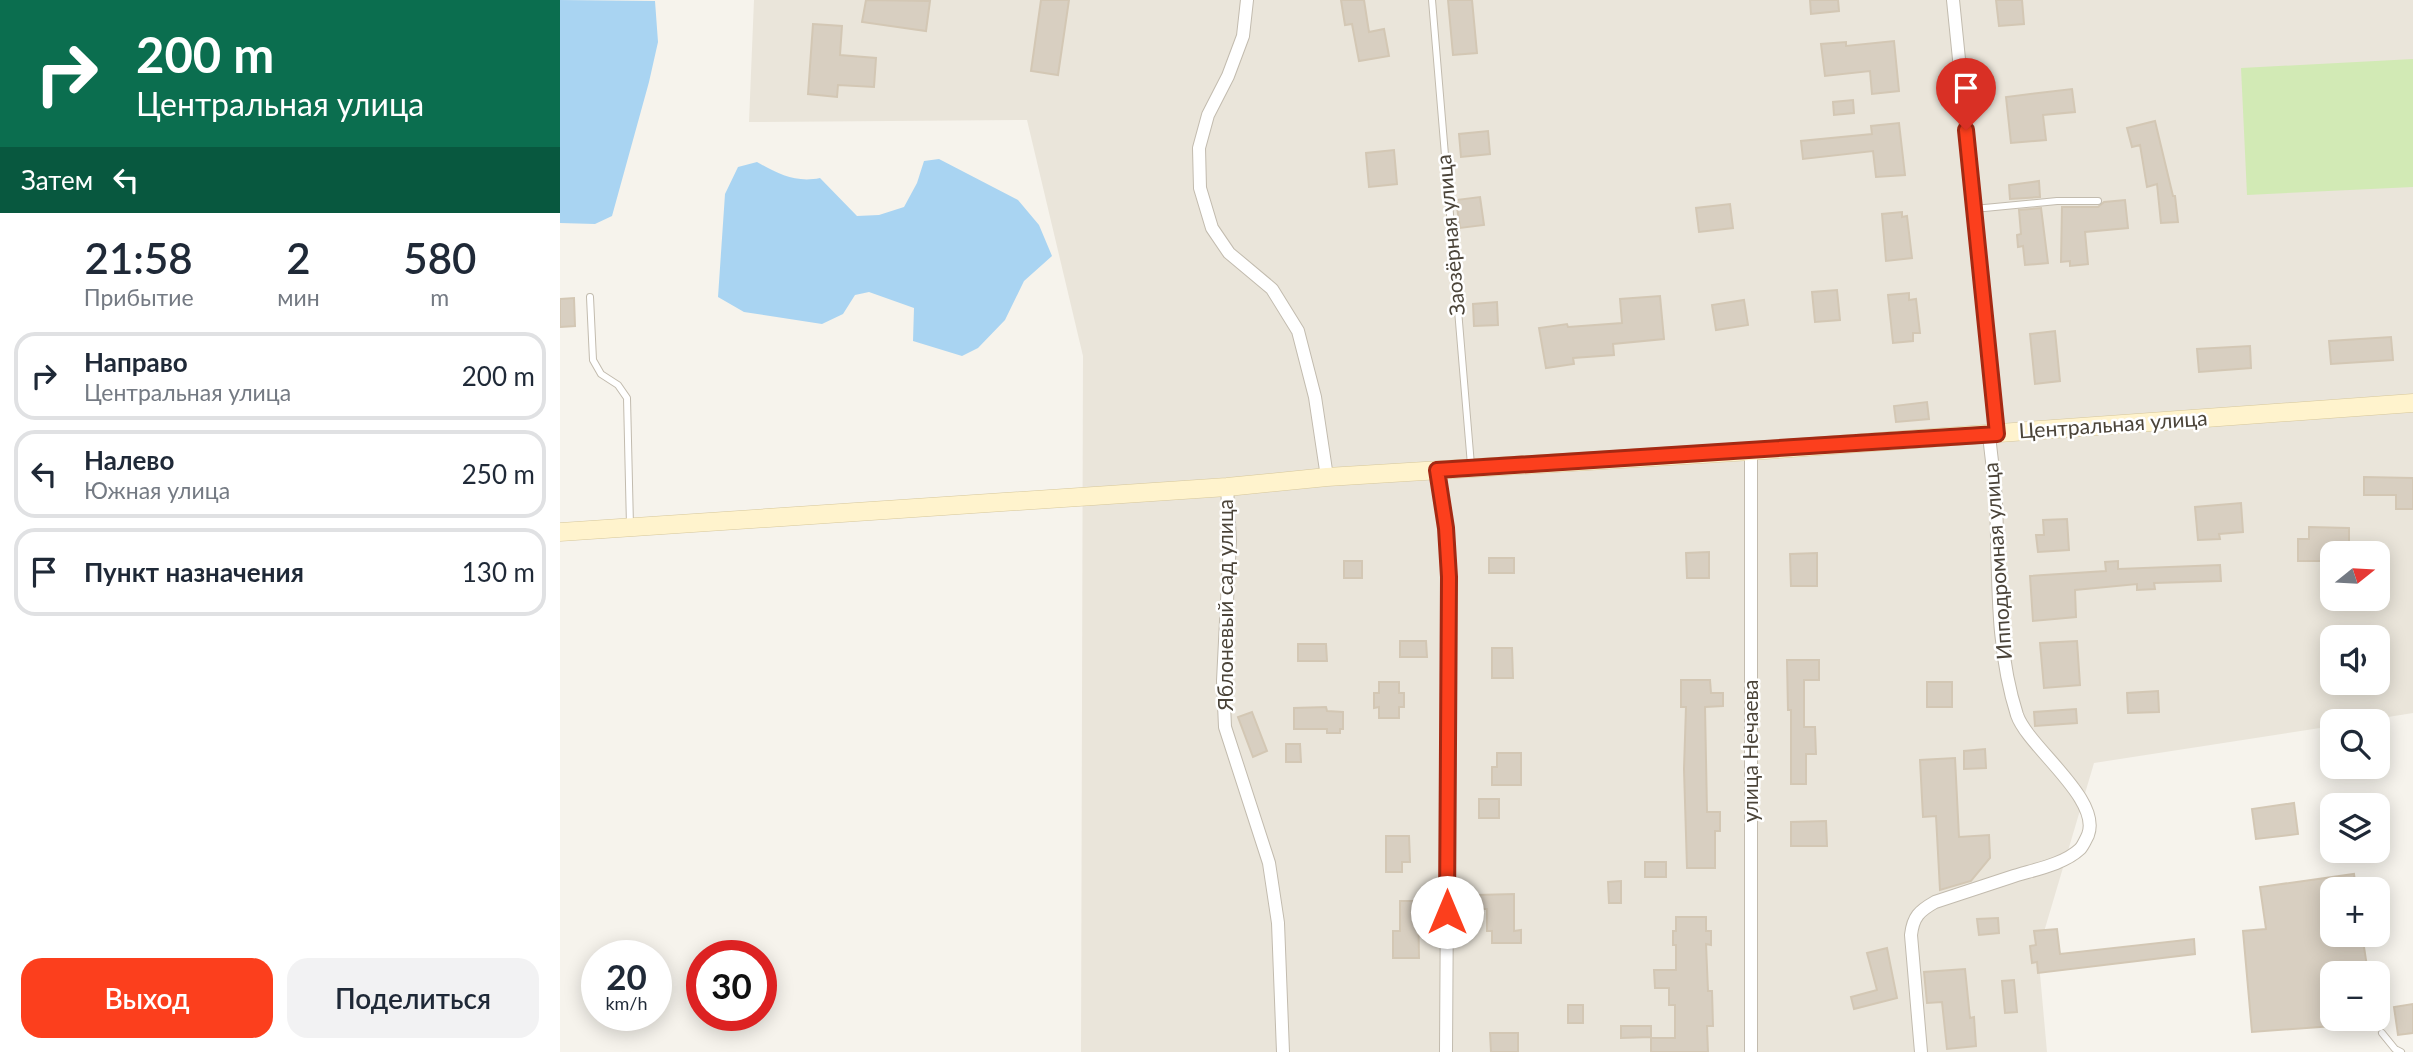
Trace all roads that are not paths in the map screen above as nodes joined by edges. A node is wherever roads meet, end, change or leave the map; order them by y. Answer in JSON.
{"nodes":[{"id":1,"x":1247,"y":0,"type":"edge"},
{"id":2,"x":1432,"y":0,"type":"edge"},
{"id":3,"x":1953,"y":0,"type":"edge"},
{"id":4,"x":2098,"y":201,"type":"dead end"},
{"id":5,"x":1974,"y":209,"type":"junction"},
{"id":6,"x":590,"y":297,"type":"dead end"},
{"id":7,"x":2413,"y":402,"type":"edge"},
{"id":8,"x":1993,"y":434,"type":"junction"},
{"id":9,"x":1751,"y":451,"type":"junction"},
{"id":10,"x":1471,"y":469,"type":"junction"},
{"id":11,"x":1437,"y":470,"type":"junction"},
{"id":12,"x":1327,"y":477,"type":"junction"},
{"id":13,"x":1227,"y":487,"type":"junction"},
{"id":14,"x":630,"y":527,"type":"junction"},
{"id":15,"x":560,"y":532,"type":"edge"},
{"id":16,"x":2382,"y":1033,"type":"dead end"},
{"id":17,"x":2398,"y":1051,"type":"edge"},
{"id":18,"x":1283,"y":1052,"type":"edge"},
{"id":19,"x":1446,"y":1052,"type":"edge"},
{"id":20,"x":1751,"y":1052,"type":"edge"},
{"id":21,"x":1922,"y":1052,"type":"edge"}],
"edges":[{"from":1,"to":12,"type":"street"},
{"from":2,"to":10,"type":"lane","name":"Заозёрная улица"},
{"from":3,"to":5,"type":"street","name":"Ипподромная улица"},
{"from":4,"to":5,"type":"lane"},
{"from":5,"to":8,"type":"street","name":"Ипподромная улица"},
{"from":6,"to":14,"type":"lane"},
{"from":7,"to":8,"type":"street","name":"Центральная улица"},
{"from":8,"to":9,"type":"street","name":"Центральная улица"},
{"from":8,"to":21,"type":"street","name":"Ипподромная улица"},
{"from":9,"to":10,"type":"street","name":"Центральная улица"},
{"from":9,"to":20,"type":"street","name":"улица Нечаева"},
{"from":10,"to":11,"type":"street","name":"Центральная улица"},
{"from":11,"to":12,"type":"street","name":"Центральная улица"},
{"from":11,"to":19,"type":"street"},
{"from":12,"to":13,"type":"street","name":"Центральная улица"},
{"from":13,"to":14,"type":"street","name":"Центральная улица"},
{"from":13,"to":18,"type":"street","name":"Яблоневый сад улица"},
{"from":14,"to":15,"type":"street","name":"Центральная улица"},
{"from":16,"to":17,"type":"lane"}]}
